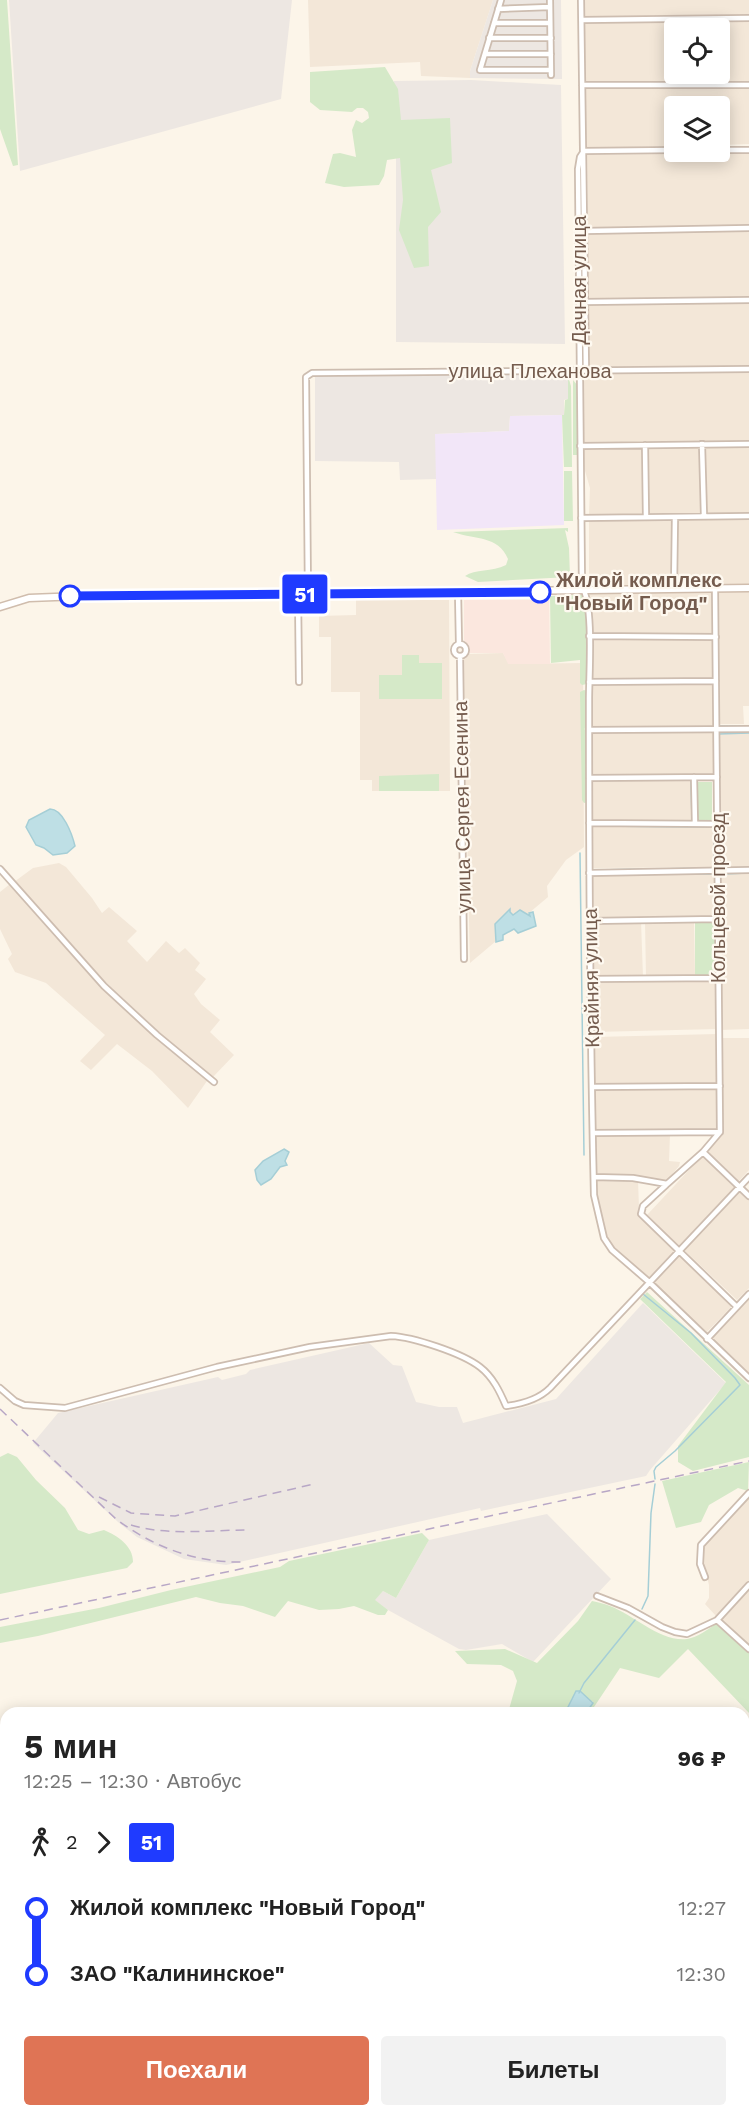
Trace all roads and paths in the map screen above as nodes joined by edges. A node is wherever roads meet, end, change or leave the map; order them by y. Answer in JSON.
{"nodes":[{"id":1,"x":501,"y":0,"type":"edge"},
{"id":2,"x":550,"y":0,"type":"edge"},
{"id":3,"x":581,"y":0,"type":"edge"},
{"id":4,"x":550,"y":7,"type":"junction"},
{"id":5,"x":498,"y":9,"type":"junction"},
{"id":6,"x":749,"y":18,"type":"edge"},
{"id":7,"x":582,"y":20,"type":"junction"},
{"id":8,"x":494,"y":23,"type":"junction"},
{"id":9,"x":550,"y":23,"type":"junction"},
{"id":10,"x":551,"y":38,"type":"junction"},
{"id":11,"x":489,"y":39,"type":"junction"},
{"id":12,"x":485,"y":54,"type":"junction"},
{"id":13,"x":551,"y":54,"type":"junction"},
{"id":14,"x":582,"y":85,"type":"junction"},
{"id":15,"x":749,"y":85,"type":"edge"},
{"id":16,"x":664,"y":150,"type":"edge"},
{"id":17,"x":730,"y":150,"type":"edge"},
{"id":18,"x":749,"y":150,"type":"edge"},
{"id":19,"x":584,"y":151,"type":"junction"},
{"id":20,"x":749,"y":228,"type":"edge"},
{"id":21,"x":582,"y":231,"type":"junction"},
{"id":22,"x":749,"y":300,"type":"edge"},
{"id":23,"x":578,"y":302,"type":"junction"},
{"id":24,"x":585,"y":302,"type":"junction"},
{"id":25,"x":749,"y":369,"type":"edge"},
{"id":26,"x":579,"y":370,"type":"junction"},
{"id":27,"x":586,"y":370,"type":"junction"},
{"id":28,"x":702,"y":444,"type":"junction"},
{"id":29,"x":749,"y":444,"type":"edge"},
{"id":30,"x":645,"y":445,"type":"junction"},
{"id":31,"x":580,"y":446,"type":"junction"},
{"id":32,"x":704,"y":516,"type":"junction"},
{"id":33,"x":749,"y":516,"type":"edge"},
{"id":34,"x":646,"y":517,"type":"junction"},
{"id":35,"x":675,"y":517,"type":"junction"},
{"id":36,"x":581,"y":518,"type":"junction"},
{"id":37,"x":674,"y":588,"type":"junction"},
{"id":38,"x":715,"y":588,"type":"junction"},
{"id":39,"x":749,"y":588,"type":"edge"},
{"id":40,"x":585,"y":591,"type":"junction"},
{"id":41,"x":458,"y":592,"type":"junction"},
{"id":42,"x":298,"y":594,"type":"junction"},
{"id":43,"x":308,"y":594,"type":"junction"},
{"id":44,"x":0,"y":607,"type":"edge"},
{"id":45,"x":589,"y":636,"type":"junction"},
{"id":46,"x":716,"y":637,"type":"junction"},
{"id":47,"x":459,"y":644,"type":"junction"},
{"id":48,"x":460,"y":656,"type":"junction"},
{"id":49,"x":716,"y":681,"type":"junction"},
{"id":50,"x":299,"y":682,"type":"dead end"},
{"id":51,"x":589,"y":682,"type":"junction"},
{"id":52,"x":716,"y":729,"type":"junction"},
{"id":53,"x":749,"y":729,"type":"edge"},
{"id":54,"x":589,"y":730,"type":"junction"},
{"id":55,"x":694,"y":777,"type":"junction"},
{"id":56,"x":717,"y":777,"type":"junction"},
{"id":57,"x":589,"y":778,"type":"junction"},
{"id":58,"x":589,"y":823,"type":"junction"},
{"id":59,"x":695,"y":824,"type":"junction"},
{"id":60,"x":717,"y":824,"type":"junction"},
{"id":61,"x":0,"y":869,"type":"edge"},
{"id":62,"x":749,"y":870,"type":"edge"},
{"id":63,"x":717,"y":871,"type":"junction"},
{"id":64,"x":589,"y":873,"type":"junction"},
{"id":65,"x":718,"y":919,"type":"junction"},
{"id":66,"x":590,"y":921,"type":"junction"},
{"id":67,"x":464,"y":959,"type":"dead end"},
{"id":68,"x":718,"y":978,"type":"junction"},
{"id":69,"x":591,"y":979,"type":"junction"},
{"id":70,"x":214,"y":1082,"type":"dead end"},
{"id":71,"x":720,"y":1086,"type":"junction"},
{"id":72,"x":592,"y":1087,"type":"junction"},
{"id":73,"x":720,"y":1132,"type":"junction"},
{"id":74,"x":593,"y":1133,"type":"junction"},
{"id":75,"x":703,"y":1152,"type":"junction"},
{"id":76,"x":749,"y":1177,"type":"edge"},
{"id":77,"x":594,"y":1178,"type":"junction"},
{"id":78,"x":667,"y":1184,"type":"junction"},
{"id":79,"x":739,"y":1186,"type":"junction"},
{"id":80,"x":749,"y":1196,"type":"edge"},
{"id":81,"x":679,"y":1251,"type":"junction"},
{"id":82,"x":650,"y":1282,"type":"junction"},
{"id":83,"x":749,"y":1294,"type":"edge"},
{"id":84,"x":737,"y":1307,"type":"junction"},
{"id":85,"x":707,"y":1339,"type":"junction"},
{"id":86,"x":749,"y":1378,"type":"edge"},
{"id":87,"x":0,"y":1388,"type":"edge"},
{"id":88,"x":749,"y":1493,"type":"edge"},
{"id":89,"x":705,"y":1577,"type":"dead end"},
{"id":90,"x":749,"y":1585,"type":"edge"},
{"id":91,"x":597,"y":1596,"type":"dead end"},
{"id":92,"x":717,"y":1620,"type":"junction"},
{"id":93,"x":749,"y":1649,"type":"edge"}],
"edges":[{"from":1,"to":5,"type":"street"},
{"from":2,"to":4,"type":"street"},
{"from":3,"to":7,"type":"street","name":"Дачная улица"},
{"from":4,"to":5,"type":"street"},
{"from":4,"to":9,"type":"street"},
{"from":5,"to":8,"type":"street"},
{"from":6,"to":7,"type":"street"},
{"from":7,"to":14,"type":"street","name":"Дачная улица"},
{"from":8,"to":9,"type":"street"},
{"from":8,"to":11,"type":"street"},
{"from":9,"to":10,"type":"street"},
{"from":10,"to":11,"type":"street"},
{"from":10,"to":13,"type":"street"},
{"from":11,"to":12,"type":"street"},
{"from":12,"to":13,"type":"street"},
{"from":12,"to":13,"type":"street"},
{"from":14,"to":15,"type":"street"},
{"from":14,"to":19,"type":"street","name":"Дачная улица"},
{"from":16,"to":19,"type":"street"},
{"from":17,"to":18,"type":"street"},
{"from":19,"to":21,"type":"street","name":"Дачная улица"},
{"from":20,"to":21,"type":"street"},
{"from":21,"to":23,"type":"street","name":"Дачная улица"},
{"from":21,"to":24,"type":"street","name":"Дачная улица"},
{"from":22,"to":24,"type":"street"},
{"from":23,"to":24,"type":"street"},
{"from":23,"to":26,"type":"street","name":"Дачная улица"},
{"from":24,"to":27,"type":"street","name":"Дачная улица"},
{"from":25,"to":27,"type":"street","name":"улица Плеханова"},
{"from":26,"to":27,"type":"street","name":"улица Плеханова"},
{"from":26,"to":31,"type":"street","name":"Дачная улица"},
{"from":26,"to":43,"type":"street","name":"улица Плеханова"},
{"from":28,"to":29,"type":"street"},
{"from":28,"to":30,"type":"street"},
{"from":28,"to":32,"type":"street"},
{"from":30,"to":31,"type":"street"},
{"from":30,"to":34,"type":"street"},
{"from":31,"to":36,"type":"street","name":"Дачная улица"},
{"from":32,"to":33,"type":"street"},
{"from":32,"to":35,"type":"street"},
{"from":34,"to":35,"type":"street"},
{"from":34,"to":36,"type":"street"},
{"from":35,"to":37,"type":"street"},
{"from":36,"to":40,"type":"street","name":"Крайняя улица"},
{"from":37,"to":38,"type":"street"},
{"from":37,"to":40,"type":"street"},
{"from":38,"to":39,"type":"street"},
{"from":38,"to":46,"type":"street","name":"Кольцевой проезд"},
{"from":40,"to":41,"type":"street"},
{"from":40,"to":45,"type":"street","name":"Крайняя улица"},
{"from":41,"to":43,"type":"street"},
{"from":41,"to":47,"type":"street","name":"улица Сергея Есенина"},
{"from":42,"to":43,"type":"street"},
{"from":42,"to":44,"type":"street"},
{"from":42,"to":50,"type":"street"},
{"from":45,"to":46,"type":"street"},
{"from":45,"to":51,"type":"street","name":"Крайняя улица"},
{"from":46,"to":49,"type":"street","name":"Кольцевой проезд"},
{"from":47,"to":48,"type":"street","name":"улица Сергея Есенина"},
{"from":47,"to":48,"type":"street","name":"улица Сергея Есенина"},
{"from":48,"to":67,"type":"street","name":"улица Сергея Есенина"},
{"from":49,"to":51,"type":"street"},
{"from":49,"to":52,"type":"street","name":"Кольцевой проезд"},
{"from":51,"to":54,"type":"street","name":"Крайняя улица"},
{"from":52,"to":53,"type":"street"},
{"from":52,"to":54,"type":"street"},
{"from":52,"to":56,"type":"street","name":"Кольцевой проезд"},
{"from":54,"to":57,"type":"street","name":"Крайняя улица"},
{"from":55,"to":56,"type":"street"},
{"from":55,"to":57,"type":"street"},
{"from":55,"to":59,"type":"street"},
{"from":56,"to":60,"type":"street","name":"Кольцевой проезд"},
{"from":57,"to":58,"type":"street","name":"Крайняя улица"},
{"from":58,"to":59,"type":"street"},
{"from":58,"to":64,"type":"street","name":"Крайняя улица"},
{"from":59,"to":60,"type":"street"},
{"from":60,"to":63,"type":"street","name":"Кольцевой проезд"},
{"from":61,"to":70,"type":"street"},
{"from":62,"to":63,"type":"street"},
{"from":63,"to":64,"type":"street"},
{"from":63,"to":65,"type":"street","name":"Кольцевой проезд"},
{"from":64,"to":66,"type":"street","name":"Крайняя улица"},
{"from":65,"to":66,"type":"street"},
{"from":65,"to":68,"type":"street","name":"Кольцевой проезд"},
{"from":66,"to":69,"type":"street","name":"Крайняя улица"},
{"from":68,"to":69,"type":"street"},
{"from":68,"to":71,"type":"street","name":"Кольцевой проезд"},
{"from":69,"to":72,"type":"street","name":"Крайняя улица"},
{"from":71,"to":72,"type":"street"},
{"from":71,"to":73,"type":"street","name":"Кольцевой проезд"},
{"from":72,"to":74,"type":"street","name":"Крайняя улица"},
{"from":73,"to":74,"type":"street"},
{"from":73,"to":75,"type":"street"},
{"from":74,"to":77,"type":"street","name":"Крайняя улица"},
{"from":75,"to":78,"type":"street"},
{"from":75,"to":79,"type":"street"},
{"from":76,"to":79,"type":"street"},
{"from":77,"to":78,"type":"street"},
{"from":77,"to":82,"type":"street","name":"Крайняя улица"},
{"from":78,"to":81,"type":"street"},
{"from":79,"to":80,"type":"street"},
{"from":79,"to":81,"type":"street"},
{"from":81,"to":82,"type":"street"},
{"from":81,"to":84,"type":"street"},
{"from":82,"to":85,"type":"street","name":"Крайняя улица"},
{"from":82,"to":87,"type":"street"},
{"from":83,"to":84,"type":"street"},
{"from":84,"to":85,"type":"street"},
{"from":85,"to":86,"type":"street","name":"Крайняя улица"},
{"from":88,"to":89,"type":"street"},
{"from":90,"to":92,"type":"street"},
{"from":91,"to":92,"type":"street"},
{"from":92,"to":93,"type":"street"}]}
